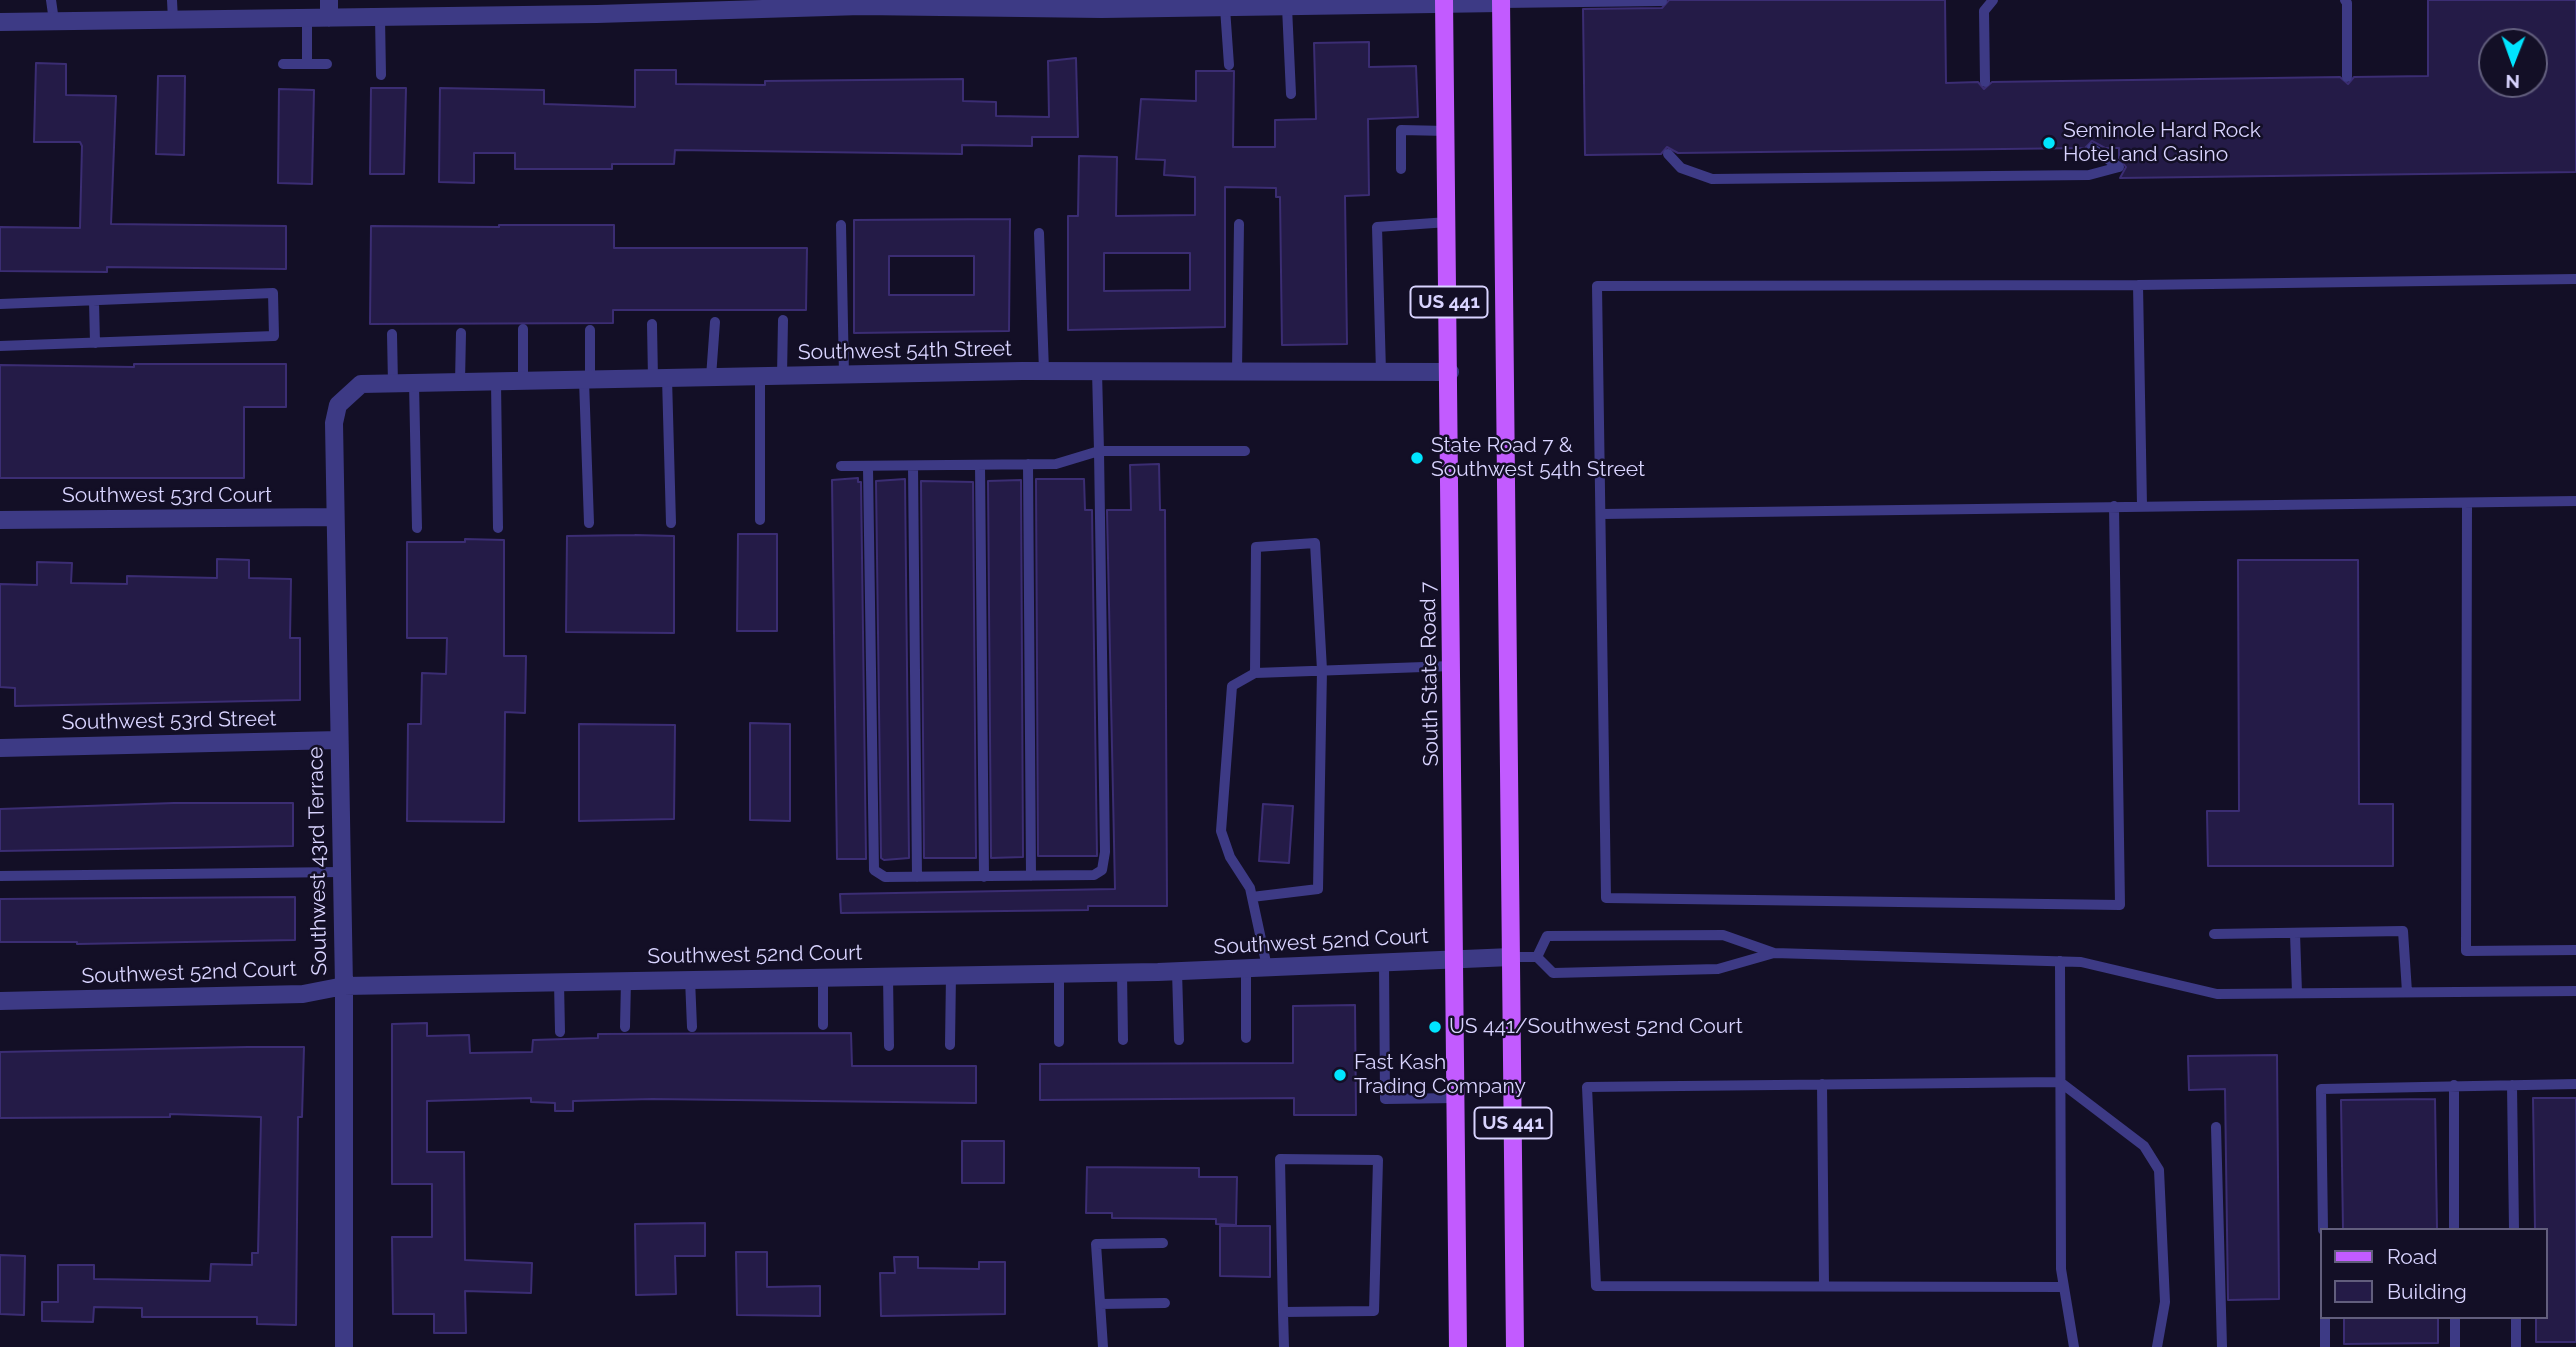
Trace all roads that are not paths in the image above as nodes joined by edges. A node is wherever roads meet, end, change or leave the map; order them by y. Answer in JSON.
{"nodes":[{"id":1,"x":51,"y":0,"type":"edge"},
{"id":2,"x":172,"y":0,"type":"edge"},
{"id":3,"x":1993,"y":0,"type":"edge"},
{"id":4,"x":2345,"y":0,"type":"edge"},
{"id":5,"x":1662,"y":1,"type":"edge"},
{"id":6,"x":1444,"y":2,"type":"edge"},
{"id":7,"x":1501,"y":2,"type":"edge"},
{"id":8,"x":861,"y":3,"type":"edge"},
{"id":9,"x":1102,"y":4,"type":"edge"},
{"id":10,"x":1295,"y":5,"type":"edge"},
{"id":11,"x":597,"y":7,"type":"edge"},
{"id":12,"x":1225,"y":8,"type":"junction"},
{"id":13,"x":329,"y":9,"type":"edge"},
{"id":14,"x":380,"y":17,"type":"junction"},
{"id":15,"x":307,"y":18,"type":"junction"},
{"id":16,"x":173,"y":20,"type":"junction"},
{"id":17,"x":54,"y":21,"type":"junction"},
{"id":18,"x":0,"y":22,"type":"edge"},
{"id":19,"x":283,"y":64,"type":"dead end"},
{"id":20,"x":307,"y":64,"type":"junction"},
{"id":21,"x":327,"y":64,"type":"dead end"},
{"id":22,"x":1228,"y":65,"type":"dead end"},
{"id":23,"x":381,"y":75,"type":"dead end"},
{"id":24,"x":2347,"y":77,"type":"dead end"},
{"id":25,"x":1984,"y":82,"type":"dead end"},
{"id":26,"x":1291,"y":94,"type":"dead end"},
{"id":27,"x":1447,"y":131,"type":"junction"},
{"id":28,"x":2092,"y":148,"type":"dead end"},
{"id":29,"x":1668,"y":154,"type":"dead end"},
{"id":30,"x":1401,"y":169,"type":"dead end"},
{"id":31,"x":1448,"y":222,"type":"junction"},
{"id":32,"x":841,"y":225,"type":"dead end"},
{"id":33,"x":1239,"y":225,"type":"dead end"},
{"id":34,"x":1039,"y":233,"type":"dead end"},
{"id":35,"x":2576,"y":279,"type":"edge"},
{"id":36,"x":2138,"y":285,"type":"junction"},
{"id":37,"x":94,"y":301,"type":"junction"},
{"id":38,"x":0,"y":304,"type":"edge"},
{"id":39,"x":783,"y":320,"type":"dead end"},
{"id":40,"x":715,"y":322,"type":"dead end"},
{"id":41,"x":652,"y":324,"type":"dead end"},
{"id":42,"x":523,"y":329,"type":"dead end"},
{"id":43,"x":590,"y":330,"type":"dead end"},
{"id":44,"x":461,"y":333,"type":"dead end"},
{"id":45,"x":393,"y":334,"type":"dead end"},
{"id":46,"x":95,"y":343,"type":"junction"},
{"id":47,"x":0,"y":346,"type":"edge"},
{"id":48,"x":1044,"y":371,"type":"junction"},
{"id":49,"x":1097,"y":371,"type":"junction"},
{"id":50,"x":1237,"y":372,"type":"junction"},
{"id":51,"x":1381,"y":372,"type":"junction"},
{"id":52,"x":1450,"y":372,"type":"junction"},
{"id":53,"x":844,"y":375,"type":"junction"},
{"id":54,"x":760,"y":376,"type":"junction"},
{"id":55,"x":782,"y":376,"type":"junction"},
{"id":56,"x":711,"y":377,"type":"junction"},
{"id":57,"x":660,"y":378,"type":"junction"},
{"id":58,"x":587,"y":380,"type":"junction"},
{"id":59,"x":523,"y":381,"type":"junction"},
{"id":60,"x":460,"y":382,"type":"junction"},
{"id":61,"x":496,"y":382,"type":"junction"},
{"id":62,"x":414,"y":383,"type":"junction"},
{"id":63,"x":361,"y":384,"type":"joint"},
{"id":64,"x":393,"y":384,"type":"junction"},
{"id":65,"x":1099,"y":451,"type":"junction"},
{"id":66,"x":1245,"y":451,"type":"dead end"},
{"id":67,"x":980,"y":464,"type":"junction"},
{"id":68,"x":1028,"y":464,"type":"junction"},
{"id":69,"x":841,"y":466,"type":"dead end"},
{"id":70,"x":913,"y":466,"type":"junction"},
{"id":71,"x":868,"y":468,"type":"junction"},
{"id":72,"x":2576,"y":501,"type":"edge"},
{"id":73,"x":2467,"y":503,"type":"junction"},
{"id":74,"x":2113,"y":506,"type":"junction"},
{"id":75,"x":2142,"y":506,"type":"junction"},
{"id":76,"x":1602,"y":514,"type":"junction"},
{"id":77,"x":333,"y":517,"type":"junction"},
{"id":78,"x":0,"y":520,"type":"edge"},
{"id":79,"x":760,"y":520,"type":"dead end"},
{"id":80,"x":589,"y":523,"type":"dead end"},
{"id":81,"x":671,"y":523,"type":"dead end"},
{"id":82,"x":417,"y":528,"type":"dead end"},
{"id":83,"x":498,"y":528,"type":"dead end"},
{"id":84,"x":1452,"y":666,"type":"junction"},
{"id":85,"x":1322,"y":670,"type":"junction"},
{"id":86,"x":1255,"y":673,"type":"junction"},
{"id":87,"x":339,"y":740,"type":"junction"},
{"id":88,"x":0,"y":748,"type":"edge"},
{"id":89,"x":341,"y":872,"type":"junction"},
{"id":90,"x":0,"y":876,"type":"edge"},
{"id":91,"x":1031,"y":876,"type":"junction"},
{"id":92,"x":917,"y":877,"type":"junction"},
{"id":93,"x":984,"y":877,"type":"junction"},
{"id":94,"x":1252,"y":897,"type":"junction"},
{"id":95,"x":2295,"y":933,"type":"junction"},
{"id":96,"x":2214,"y":934,"type":"dead end"},
{"id":97,"x":2576,"y":950,"type":"edge"},
{"id":98,"x":1774,"y":953,"type":"junction"},
{"id":99,"x":1511,"y":957,"type":"junction"},
{"id":100,"x":1537,"y":957,"type":"junction"},
{"id":101,"x":1455,"y":959,"type":"junction"},
{"id":102,"x":2060,"y":961,"type":"junction"},
{"id":103,"x":1384,"y":962,"type":"junction"},
{"id":104,"x":1267,"y":967,"type":"junction"},
{"id":105,"x":1246,"y":968,"type":"junction"},
{"id":106,"x":1177,"y":971,"type":"junction"},
{"id":107,"x":1122,"y":972,"type":"junction"},
{"id":108,"x":1059,"y":973,"type":"junction"},
{"id":109,"x":951,"y":974,"type":"junction"},
{"id":110,"x":888,"y":975,"type":"junction"},
{"id":111,"x":823,"y":976,"type":"junction"},
{"id":112,"x":690,"y":979,"type":"junction"},
{"id":113,"x":626,"y":980,"type":"junction"},
{"id":114,"x":559,"y":982,"type":"junction"},
{"id":115,"x":344,"y":986,"type":"junction"},
{"id":116,"x":2576,"y":991,"type":"edge"},
{"id":117,"x":2407,"y":992,"type":"junction"},
{"id":118,"x":2297,"y":993,"type":"junction"},
{"id":119,"x":0,"y":1001,"type":"edge"},
{"id":120,"x":823,"y":1025,"type":"dead end"},
{"id":121,"x":625,"y":1027,"type":"dead end"},
{"id":122,"x":692,"y":1027,"type":"dead end"},
{"id":123,"x":560,"y":1032,"type":"dead end"},
{"id":124,"x":1246,"y":1038,"type":"dead end"},
{"id":125,"x":1123,"y":1040,"type":"dead end"},
{"id":126,"x":1179,"y":1040,"type":"dead end"},
{"id":127,"x":1059,"y":1042,"type":"dead end"},
{"id":128,"x":950,"y":1045,"type":"dead end"},
{"id":129,"x":889,"y":1046,"type":"dead end"},
{"id":130,"x":2060,"y":1082,"type":"junction"},
{"id":131,"x":1822,"y":1084,"type":"junction"},
{"id":132,"x":2576,"y":1084,"type":"edge"},
{"id":133,"x":2454,"y":1085,"type":"junction"},
{"id":134,"x":2512,"y":1085,"type":"junction"},
{"id":135,"x":1456,"y":1098,"type":"junction"},
{"id":136,"x":2216,"y":1127,"type":"dead end"},
{"id":137,"x":2323,"y":1228,"type":"edge"},
{"id":138,"x":2454,"y":1228,"type":"edge"},
{"id":139,"x":2514,"y":1228,"type":"edge"},
{"id":140,"x":1163,"y":1243,"type":"dead end"},
{"id":141,"x":1824,"y":1286,"type":"junction"},
{"id":142,"x":2064,"y":1287,"type":"junction"},
{"id":143,"x":1165,"y":1303,"type":"dead end"},
{"id":144,"x":1100,"y":1304,"type":"junction"},
{"id":145,"x":1283,"y":1312,"type":"junction"},
{"id":146,"x":2325,"y":1319,"type":"edge"},
{"id":147,"x":2455,"y":1319,"type":"edge"},
{"id":148,"x":2516,"y":1319,"type":"edge"},
{"id":149,"x":344,"y":1347,"type":"edge"},
{"id":150,"x":1103,"y":1347,"type":"edge"},
{"id":151,"x":1284,"y":1347,"type":"edge"},
{"id":152,"x":1458,"y":1347,"type":"edge"},
{"id":153,"x":1515,"y":1347,"type":"edge"},
{"id":154,"x":2074,"y":1347,"type":"edge"},
{"id":155,"x":2157,"y":1347,"type":"edge"},
{"id":156,"x":2222,"y":1347,"type":"edge"},
{"id":157,"x":2325,"y":1347,"type":"edge"},
{"id":158,"x":2455,"y":1347,"type":"edge"},
{"id":159,"x":2516,"y":1347,"type":"edge"}],
"edges":[{"from":1,"to":17,"type":"lane"},
{"from":2,"to":16,"type":"lane"},
{"from":3,"to":25,"type":"lane"},
{"from":4,"to":24,"type":"lane"},
{"from":5,"to":7,"type":"lane"},
{"from":6,"to":7,"type":"street"},
{"from":6,"to":10,"type":"street"},
{"from":6,"to":27,"type":"main road","name":"South State Road 7","number":"US 441"},
{"from":7,"to":99,"type":"main road","number":"US 441"},
{"from":8,"to":9,"type":"street"},
{"from":8,"to":11,"type":"street"},
{"from":9,"to":12,"type":"street"},
{"from":10,"to":12,"type":"street"},
{"from":10,"to":26,"type":"lane"},
{"from":11,"to":14,"type":"street"},
{"from":12,"to":22,"type":"lane"},
{"from":13,"to":14,"type":"street"},
{"from":13,"to":15,"type":"street"},
{"from":14,"to":23,"type":"lane"},
{"from":15,"to":16,"type":"street"},
{"from":15,"to":20,"type":"lane"},
{"from":16,"to":17,"type":"street"},
{"from":17,"to":18,"type":"street"},
{"from":19,"to":20,"type":"lane"},
{"from":20,"to":21,"type":"lane"},
{"from":27,"to":30,"type":"lane"},
{"from":27,"to":31,"type":"main road","name":"South State Road 7","number":"US 441"},
{"from":28,"to":29,"type":"lane"},
{"from":31,"to":51,"type":"lane"},
{"from":31,"to":52,"type":"main road","name":"South State Road 7","number":"US 441"},
{"from":32,"to":53,"type":"lane"},
{"from":33,"to":50,"type":"lane"},
{"from":34,"to":48,"type":"lane"},
{"from":35,"to":36,"type":"lane"},
{"from":36,"to":75,"type":"lane"},
{"from":36,"to":76,"type":"lane"},
{"from":37,"to":38,"type":"lane"},
{"from":37,"to":46,"type":"lane"},
{"from":37,"to":46,"type":"lane"},
{"from":39,"to":55,"type":"lane"},
{"from":40,"to":56,"type":"lane"},
{"from":41,"to":57,"type":"lane"},
{"from":42,"to":59,"type":"lane"},
{"from":43,"to":58,"type":"lane"},
{"from":44,"to":60,"type":"lane"},
{"from":45,"to":64,"type":"lane"},
{"from":46,"to":47,"type":"lane"},
{"from":48,"to":49,"type":"street","name":"Southwest 54th Street"},
{"from":48,"to":53,"type":"street","name":"Southwest 54th Street"},
{"from":49,"to":50,"type":"street","name":"Southwest 54th Street"},
{"from":49,"to":65,"type":"lane"},
{"from":50,"to":51,"type":"street","name":"Southwest 54th Street"},
{"from":51,"to":52,"type":"street","name":"Southwest 54th Street"},
{"from":52,"to":84,"type":"main road","name":"South State Road 7","number":"US 441"},
{"from":53,"to":55,"type":"street","name":"Southwest 54th Street"},
{"from":54,"to":55,"type":"street","name":"Southwest 54th Street"},
{"from":54,"to":56,"type":"street","name":"Southwest 54th Street"},
{"from":54,"to":79,"type":"lane"},
{"from":56,"to":57,"type":"street","name":"Southwest 54th Street"},
{"from":57,"to":58,"type":"street","name":"Southwest 54th Street"},
{"from":57,"to":81,"type":"lane"},
{"from":58,"to":59,"type":"street","name":"Southwest 54th Street"},
{"from":58,"to":80,"type":"lane"},
{"from":59,"to":61,"type":"street","name":"Southwest 54th Street"},
{"from":60,"to":61,"type":"street","name":"Southwest 54th Street"},
{"from":60,"to":62,"type":"street","name":"Southwest 54th Street"},
{"from":61,"to":83,"type":"lane"},
{"from":62,"to":64,"type":"street","name":"Southwest 54th Street"},
{"from":62,"to":82,"type":"lane"},
{"from":63,"to":64,"type":"street","name":"Southwest 54th Street"},
{"from":63,"to":77,"type":"street","name":"Southwest 43rd Terrace"},
{"from":65,"to":66,"type":"lane"},
{"from":65,"to":68,"type":"lane"},
{"from":65,"to":91,"type":"lane"},
{"from":67,"to":68,"type":"lane"},
{"from":67,"to":70,"type":"lane"},
{"from":67,"to":93,"type":"lane"},
{"from":68,"to":91,"type":"lane"},
{"from":69,"to":71,"type":"lane"},
{"from":70,"to":71,"type":"lane"},
{"from":70,"to":92,"type":"lane"},
{"from":71,"to":92,"type":"lane"},
{"from":72,"to":73,"type":"lane"},
{"from":73,"to":75,"type":"lane"},
{"from":73,"to":97,"type":"lane"},
{"from":74,"to":75,"type":"lane"},
{"from":74,"to":76,"type":"lane"},
{"from":74,"to":76,"type":"lane"},
{"from":77,"to":78,"type":"street","name":"Southwest 53rd Court"},
{"from":77,"to":87,"type":"street","name":"Southwest 43rd Terrace"},
{"from":84,"to":85,"type":"lane"},
{"from":84,"to":101,"type":"main road","name":"South State Road 7","number":"US 441"},
{"from":85,"to":86,"type":"lane"},
{"from":85,"to":86,"type":"lane"},
{"from":85,"to":94,"type":"lane"},
{"from":86,"to":94,"type":"lane"},
{"from":87,"to":88,"type":"street","name":"Southwest 53rd Street"},
{"from":87,"to":89,"type":"street","name":"Southwest 43rd Terrace"},
{"from":89,"to":90,"type":"lane"},
{"from":89,"to":115,"type":"street","name":"Southwest 43rd Terrace"},
{"from":91,"to":93,"type":"lane"},
{"from":92,"to":93,"type":"lane"},
{"from":94,"to":104,"type":"lane"},
{"from":95,"to":96,"type":"lane"},
{"from":95,"to":117,"type":"lane"},
{"from":95,"to":118,"type":"lane"},
{"from":98,"to":100,"type":"lane"},
{"from":98,"to":100,"type":"lane"},
{"from":98,"to":102,"type":"lane"},
{"from":99,"to":100,"type":"lane"},
{"from":99,"to":101,"type":"street","name":"Southwest 52nd Court"},
{"from":99,"to":153,"type":"main road","number":"US 441"},
{"from":101,"to":103,"type":"street","name":"Southwest 52nd Court"},
{"from":101,"to":135,"type":"main road","name":"South State Road 7","number":"US 441"},
{"from":102,"to":118,"type":"lane"},
{"from":102,"to":130,"type":"lane"},
{"from":103,"to":104,"type":"street","name":"Southwest 52nd Court"},
{"from":103,"to":135,"type":"lane"},
{"from":104,"to":105,"type":"street","name":"Southwest 52nd Court"},
{"from":105,"to":106,"type":"street","name":"Southwest 52nd Court"},
{"from":105,"to":124,"type":"lane"},
{"from":106,"to":107,"type":"street","name":"Southwest 52nd Court"},
{"from":106,"to":126,"type":"lane"},
{"from":107,"to":108,"type":"street","name":"Southwest 52nd Court"},
{"from":107,"to":125,"type":"lane"},
{"from":108,"to":109,"type":"street","name":"Southwest 52nd Court"},
{"from":108,"to":127,"type":"lane"},
{"from":109,"to":110,"type":"street","name":"Southwest 52nd Court"},
{"from":109,"to":128,"type":"lane"},
{"from":110,"to":111,"type":"street","name":"Southwest 52nd Court"},
{"from":110,"to":129,"type":"lane"},
{"from":111,"to":112,"type":"street","name":"Southwest 52nd Court"},
{"from":111,"to":120,"type":"lane"},
{"from":112,"to":113,"type":"street","name":"Southwest 52nd Court"},
{"from":112,"to":122,"type":"lane"},
{"from":113,"to":114,"type":"street","name":"Southwest 52nd Court"},
{"from":113,"to":121,"type":"lane"},
{"from":114,"to":115,"type":"street","name":"Southwest 52nd Court"},
{"from":114,"to":123,"type":"lane"},
{"from":115,"to":119,"type":"street","name":"Southwest 52nd Court"},
{"from":115,"to":149,"type":"street","name":"Southwest 43rd Terrace"},
{"from":116,"to":117,"type":"lane"},
{"from":117,"to":118,"type":"lane"},
{"from":130,"to":131,"type":"lane"},
{"from":130,"to":142,"type":"lane"},
{"from":130,"to":155,"type":"lane"},
{"from":131,"to":141,"type":"lane"},
{"from":131,"to":141,"type":"lane"},
{"from":132,"to":134,"type":"lane"},
{"from":133,"to":134,"type":"lane"},
{"from":133,"to":137,"type":"lane"},
{"from":133,"to":138,"type":"lane"},
{"from":134,"to":139,"type":"lane"},
{"from":135,"to":152,"type":"main road","name":"South State Road 7","number":"US 441"},
{"from":136,"to":156,"type":"lane"},
{"from":140,"to":144,"type":"lane"},
{"from":141,"to":142,"type":"lane"},
{"from":142,"to":154,"type":"lane"},
{"from":143,"to":144,"type":"lane"},
{"from":144,"to":150,"type":"lane"},
{"from":145,"to":145,"type":"lane"},
{"from":145,"to":151,"type":"lane"},
{"from":146,"to":157,"type":"lane"},
{"from":147,"to":158,"type":"lane"},
{"from":148,"to":159,"type":"lane"}]}
